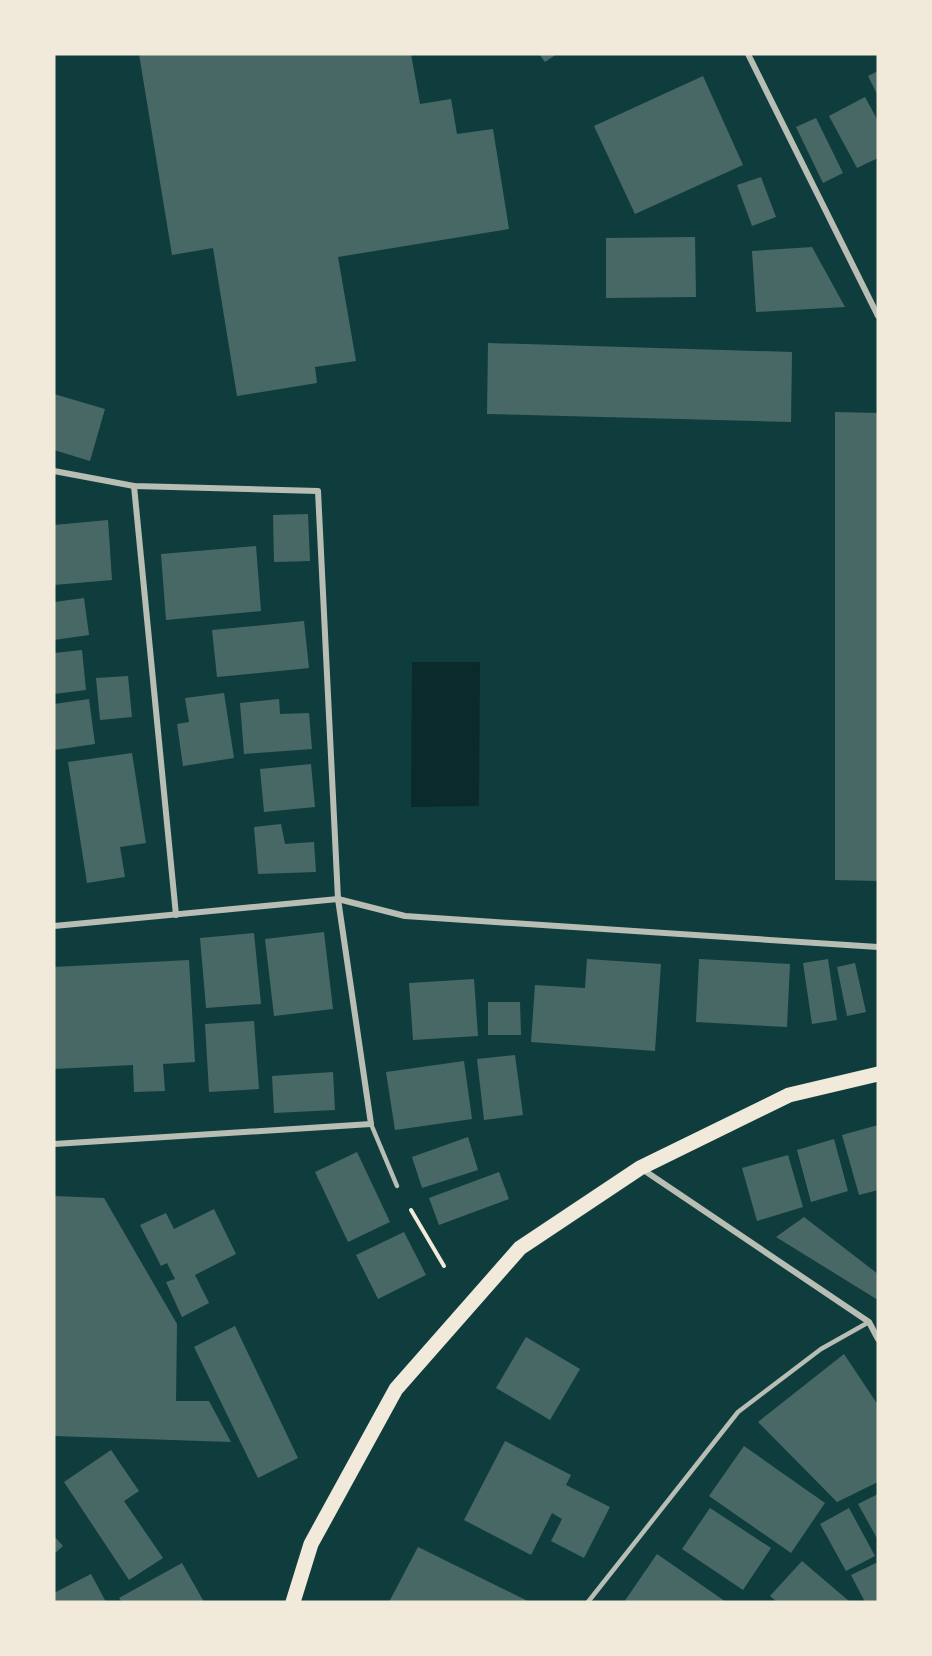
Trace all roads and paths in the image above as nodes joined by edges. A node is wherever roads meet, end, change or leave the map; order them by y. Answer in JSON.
{"nodes":[{"id":1,"x":748,"y":54,"type":"edge"},
{"id":2,"x":878,"y":316,"type":"edge"},
{"id":3,"x":54,"y":471,"type":"edge"},
{"id":4,"x":134,"y":486,"type":"junction"},
{"id":5,"x":338,"y":899,"type":"junction"},
{"id":6,"x":176,"y":915,"type":"junction"},
{"id":7,"x":54,"y":926,"type":"edge"},
{"id":8,"x":878,"y":947,"type":"edge"},
{"id":9,"x":878,"y":1074,"type":"edge"},
{"id":10,"x":371,"y":1124,"type":"junction"},
{"id":11,"x":54,"y":1144,"type":"edge"},
{"id":12,"x":640,"y":1168,"type":"junction"},
{"id":13,"x":397,"y":1186,"type":"joint"},
{"id":14,"x":444,"y":1266,"type":"dead end"},
{"id":15,"x":869,"y":1322,"type":"junction"},
{"id":16,"x":878,"y":1339,"type":"edge"},
{"id":17,"x":293,"y":1602,"type":"edge"},
{"id":18,"x":588,"y":1602,"type":"edge"}],
"edges":[{"from":1,"to":2,"type":"street"},
{"from":3,"to":4,"type":"street"},
{"from":4,"to":5,"type":"street"},
{"from":4,"to":6,"type":"street"},
{"from":5,"to":6,"type":"street"},
{"from":5,"to":8,"type":"street"},
{"from":5,"to":10,"type":"street"},
{"from":6,"to":7,"type":"street"},
{"from":9,"to":12,"type":"main road"},
{"from":10,"to":11,"type":"street"},
{"from":10,"to":13,"type":"lane"},
{"from":12,"to":15,"type":"street"},
{"from":12,"to":17,"type":"main road"},
{"from":13,"to":14,"type":"path"},
{"from":15,"to":16,"type":"street"},
{"from":15,"to":18,"type":"lane"}]}
